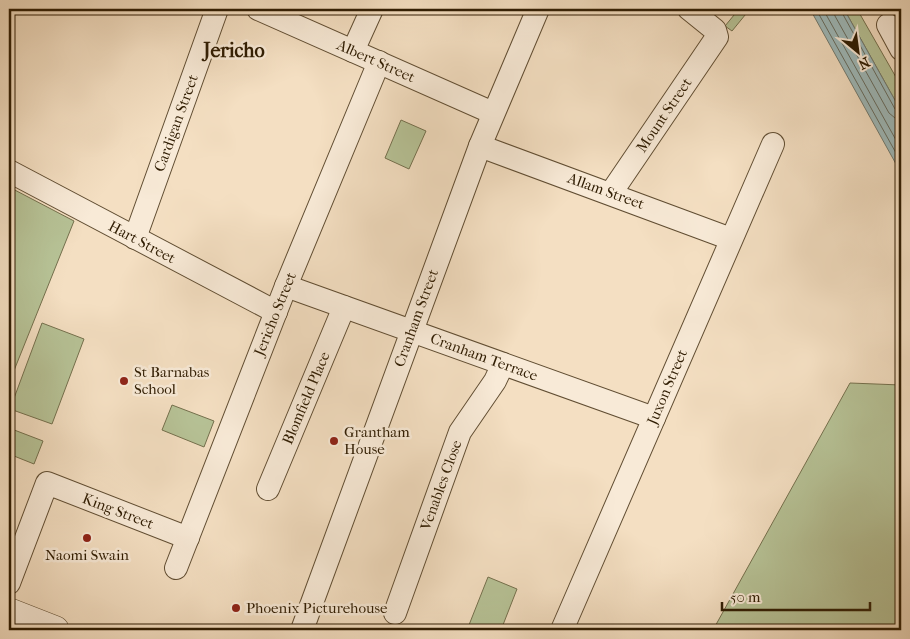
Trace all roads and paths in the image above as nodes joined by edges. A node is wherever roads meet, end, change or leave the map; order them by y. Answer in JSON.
{"nodes":[{"id":1,"x":217,"y":9,"type":"edge"},
{"id":2,"x":258,"y":9,"type":"edge"},
{"id":3,"x":372,"y":9,"type":"edge"},
{"id":4,"x":538,"y":9,"type":"edge"},
{"id":5,"x":689,"y":9,"type":"edge"},
{"id":6,"x":888,"y":25,"type":"dead end"},
{"id":7,"x":901,"y":49,"type":"edge"},
{"id":8,"x":353,"y":51,"type":"junction"},
{"id":9,"x":378,"y":62,"type":"junction"},
{"id":10,"x":493,"y":113,"type":"junction"},
{"id":11,"x":772,"y":144,"type":"dead end"},
{"id":12,"x":480,"y":146,"type":"junction"},
{"id":13,"x":9,"y":171,"type":"edge"},
{"id":14,"x":611,"y":193,"type":"junction"},
{"id":15,"x":135,"y":238,"type":"junction"},
{"id":16,"x":731,"y":238,"type":"junction"},
{"id":17,"x":286,"y":286,"type":"junction"},
{"id":18,"x":344,"y":307,"type":"junction"},
{"id":19,"x":276,"y":312,"type":"junction"},
{"id":20,"x":411,"y":331,"type":"junction"},
{"id":21,"x":503,"y":364,"type":"junction"},
{"id":22,"x":654,"y":418,"type":"junction"},
{"id":23,"x":268,"y":489,"type":"dead end"},
{"id":24,"x":188,"y":538,"type":"junction"},
{"id":25,"x":176,"y":568,"type":"dead end"},
{"id":26,"x":9,"y":583,"type":"edge"},
{"id":27,"x":9,"y":612,"type":"edge"},
{"id":28,"x":395,"y":613,"type":"dead end"},
{"id":29,"x":55,"y":630,"type":"edge"},
{"id":30,"x":302,"y":630,"type":"edge"},
{"id":31,"x":562,"y":630,"type":"edge"}],
"edges":[{"from":1,"to":15,"type":"street","name":"Cardigan Street"},
{"from":2,"to":8,"type":"street","name":"Albert Street"},
{"from":3,"to":8,"type":"street"},
{"from":4,"to":10,"type":"street","name":"Cranham Street"},
{"from":5,"to":14,"type":"street","name":"Mount Street"},
{"from":6,"to":7,"type":"street"},
{"from":8,"to":9,"type":"street","name":"Albert Street"},
{"from":9,"to":10,"type":"street","name":"Albert Street"},
{"from":9,"to":17,"type":"street","name":"Jericho Street"},
{"from":10,"to":12,"type":"street","name":"Cranham Street"},
{"from":11,"to":16,"type":"street","name":"Juxon Street"},
{"from":12,"to":14,"type":"street","name":"Allam Street"},
{"from":12,"to":20,"type":"street","name":"Cranham Street"},
{"from":13,"to":15,"type":"street","name":"Hart Street"},
{"from":14,"to":16,"type":"street","name":"Allam Street"},
{"from":15,"to":19,"type":"street","name":"Hart Street"},
{"from":16,"to":22,"type":"street","name":"Juxon Street"},
{"from":17,"to":18,"type":"street","name":"Cranham Terrace"},
{"from":17,"to":19,"type":"street","name":"Jericho Street"},
{"from":18,"to":20,"type":"street","name":"Cranham Terrace"},
{"from":18,"to":23,"type":"street","name":"Blomfield Place"},
{"from":19,"to":24,"type":"street","name":"Jericho Street"},
{"from":20,"to":21,"type":"street","name":"Cranham Terrace"},
{"from":20,"to":30,"type":"street","name":"Cranham Street"},
{"from":21,"to":22,"type":"street","name":"Cranham Terrace"},
{"from":21,"to":28,"type":"street","name":"Venables Close"},
{"from":22,"to":31,"type":"street","name":"Juxon Street"},
{"from":24,"to":25,"type":"street","name":"Jericho Street"},
{"from":24,"to":26,"type":"street","name":"King Street"},
{"from":27,"to":29,"type":"street"}]}
